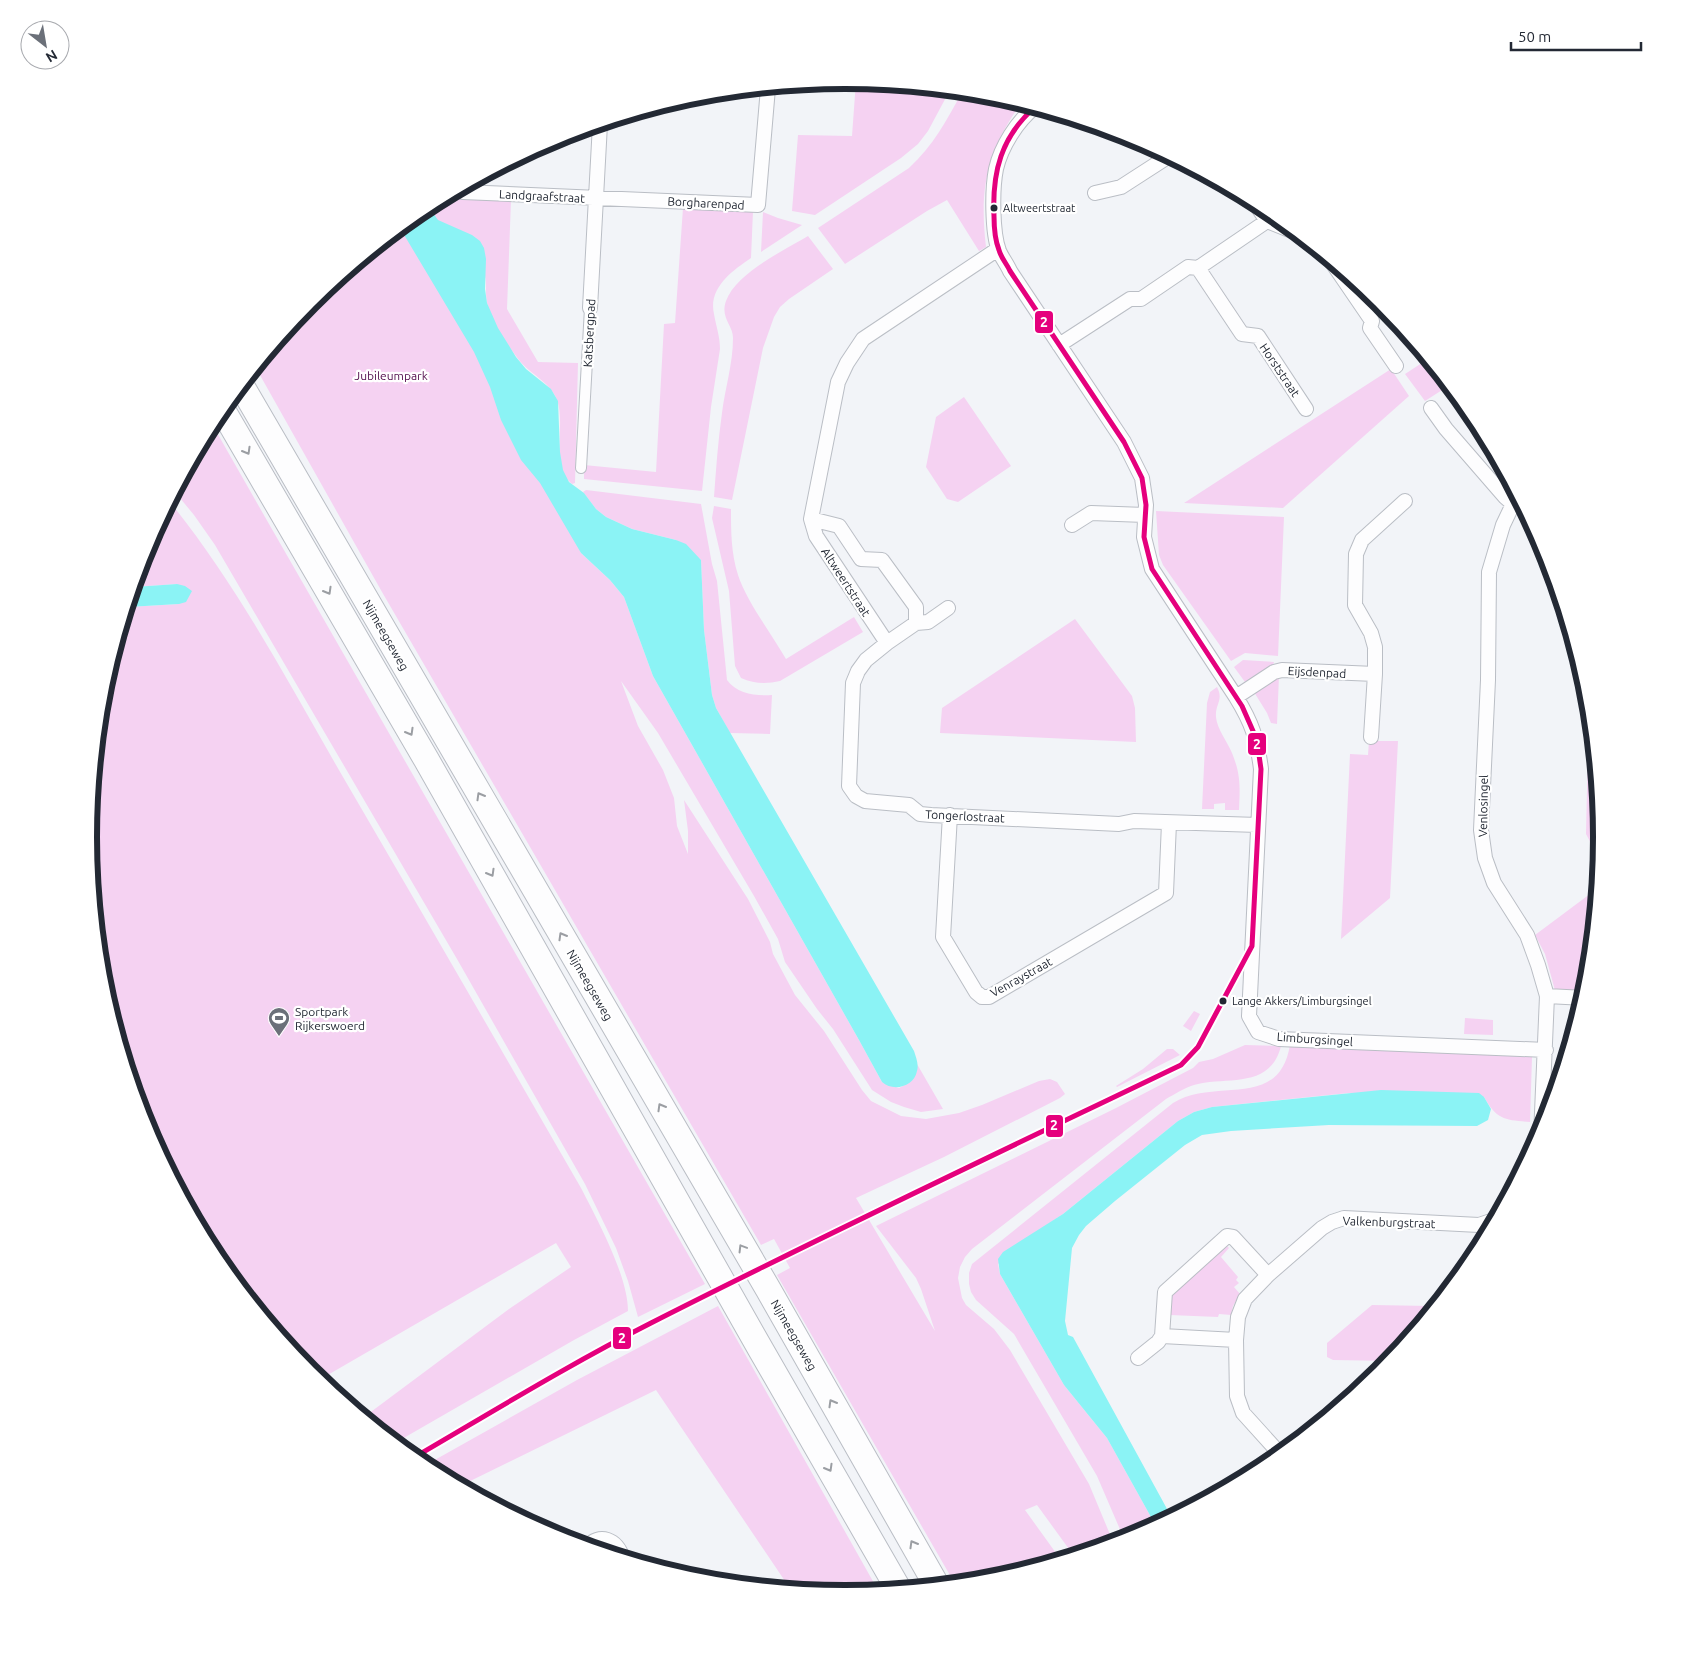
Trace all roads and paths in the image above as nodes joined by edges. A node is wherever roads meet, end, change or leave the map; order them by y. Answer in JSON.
{"nodes":[{"id":1,"x":768,"y":93,"type":"edge"},
{"id":2,"x":1030,"y":112,"type":"edge"},
{"id":3,"x":600,"y":130,"type":"edge"},
{"id":4,"x":1163,"y":160,"type":"edge"},
{"id":5,"x":466,"y":192,"type":"edge"},
{"id":6,"x":1095,"y":193,"type":"dead end"},
{"id":7,"x":596,"y":198,"type":"junction"},
{"id":8,"x":1264,"y":217,"type":"edge"},
{"id":9,"x":1267,"y":222,"type":"junction"},
{"id":10,"x":1275,"y":225,"type":"edge"},
{"id":11,"x":998,"y":249,"type":"junction"},
{"id":12,"x":1198,"y":268,"type":"junction"},
{"id":13,"x":1343,"y":279,"type":"edge"},
{"id":14,"x":590,"y":308,"type":"joint"},
{"id":15,"x":1059,"y":345,"type":"junction"},
{"id":16,"x":1396,"y":366,"type":"dead end"},
{"id":17,"x":245,"y":391,"type":"edge"},
{"id":18,"x":1306,"y":408,"type":"dead end"},
{"id":19,"x":1431,"y":408,"type":"dead end"},
{"id":20,"x":227,"y":416,"type":"edge"},
{"id":21,"x":581,"y":468,"type":"dead end"},
{"id":22,"x":1513,"y":499,"type":"edge"},
{"id":23,"x":1405,"y":501,"type":"dead end"},
{"id":24,"x":1515,"y":502,"type":"edge"},
{"id":25,"x":1145,"y":515,"type":"junction"},
{"id":26,"x":811,"y":519,"type":"junction"},
{"id":27,"x":1072,"y":525,"type":"dead end"},
{"id":28,"x":948,"y":608,"type":"dead end"},
{"id":29,"x":916,"y":623,"type":"junction"},
{"id":30,"x":886,"y":643,"type":"junction"},
{"id":31,"x":1375,"y":674,"type":"junction"},
{"id":32,"x":1236,"y":697,"type":"junction"},
{"id":33,"x":1372,"y":737,"type":"dead end"},
{"id":34,"x":950,"y":815,"type":"junction"},
{"id":35,"x":1169,"y":822,"type":"junction"},
{"id":36,"x":1258,"y":824,"type":"junction"},
{"id":37,"x":1547,"y":996,"type":"junction"},
{"id":38,"x":1577,"y":998,"type":"edge"},
{"id":39,"x":1546,"y":1050,"type":"junction"},
{"id":40,"x":1543,"y":1110,"type":"edge"},
{"id":41,"x":1488,"y":1221,"type":"edge"},
{"id":42,"x":1268,"y":1276,"type":"junction"},
{"id":43,"x":1162,"y":1336,"type":"junction"},
{"id":44,"x":1236,"y":1340,"type":"junction"},
{"id":45,"x":1138,"y":1358,"type":"dead end"},
{"id":46,"x":1276,"y":1449,"type":"edge"},
{"id":47,"x":592,"y":1542,"type":"edge"},
{"id":48,"x":620,"y":1552,"type":"edge"},
{"id":49,"x":934,"y":1581,"type":"edge"},
{"id":50,"x":896,"y":1585,"type":"edge"}],
"edges":[{"from":1,"to":7,"type":"street","name":"Borgharenpad"},
{"from":2,"to":11,"type":"street","name":"Limburgsingel"},
{"from":3,"to":7,"type":"street","name":"Katsbergpad"},
{"from":4,"to":6,"type":"street"},
{"from":5,"to":7,"type":"street","name":"Landgraafstraat"},
{"from":7,"to":14,"type":"street","name":"Katsbergpad"},
{"from":8,"to":9,"type":"street"},
{"from":9,"to":10,"type":"street"},
{"from":9,"to":12,"type":"street"},
{"from":11,"to":15,"type":"street","name":"Limburgsingel"},
{"from":11,"to":26,"type":"street"},
{"from":12,"to":15,"type":"street"},
{"from":12,"to":18,"type":"street","name":"Horststraat"},
{"from":13,"to":16,"type":"street"},
{"from":14,"to":21,"type":"street","name":"Katsbergpad"},
{"from":15,"to":25,"type":"street","name":"Limburgsingel"},
{"from":49,"to":17,"type":"highway","name":"Nijmeegseweg","one_way":true},
{"from":19,"to":22,"type":"street"},
{"from":20,"to":50,"type":"highway","one_way":true},
{"from":23,"to":31,"type":"street"},
{"from":24,"to":37,"type":"street","name":"Venlosingel"},
{"from":25,"to":27,"type":"street"},
{"from":25,"to":32,"type":"street","name":"Limburgsingel"},
{"from":26,"to":29,"type":"street","name":"Altweertstraat"},
{"from":26,"to":30,"type":"street","name":"Altweertstraat"},
{"from":28,"to":29,"type":"street","name":"Tongerlostraat"},
{"from":29,"to":30,"type":"street","name":"Tongerlostraat"},
{"from":30,"to":34,"type":"street","name":"Tongerlostraat"},
{"from":31,"to":32,"type":"street","name":"Eijsdenpad"},
{"from":31,"to":33,"type":"street"},
{"from":32,"to":36,"type":"street","name":"Limburgsingel"},
{"from":34,"to":35,"type":"street","name":"Tongerlostraat"},
{"from":34,"to":35,"type":"street","name":"Venraystraat"},
{"from":35,"to":36,"type":"street","name":"Tongerlostraat"},
{"from":36,"to":39,"type":"street","name":"Limburgsingel"},
{"from":37,"to":38,"type":"street"},
{"from":37,"to":39,"type":"street","name":"Venlosingel"},
{"from":39,"to":40,"type":"street","name":"Venlosingel"},
{"from":41,"to":42,"type":"street","name":"Valkenburgstraat"},
{"from":42,"to":43,"type":"street"},
{"from":42,"to":44,"type":"street","name":"Valkenburgstraat"},
{"from":43,"to":44,"type":"street"},
{"from":43,"to":45,"type":"street"},
{"from":44,"to":46,"type":"street","name":"Valkenburgstraat"},
{"from":47,"to":48,"type":"street"}]}
